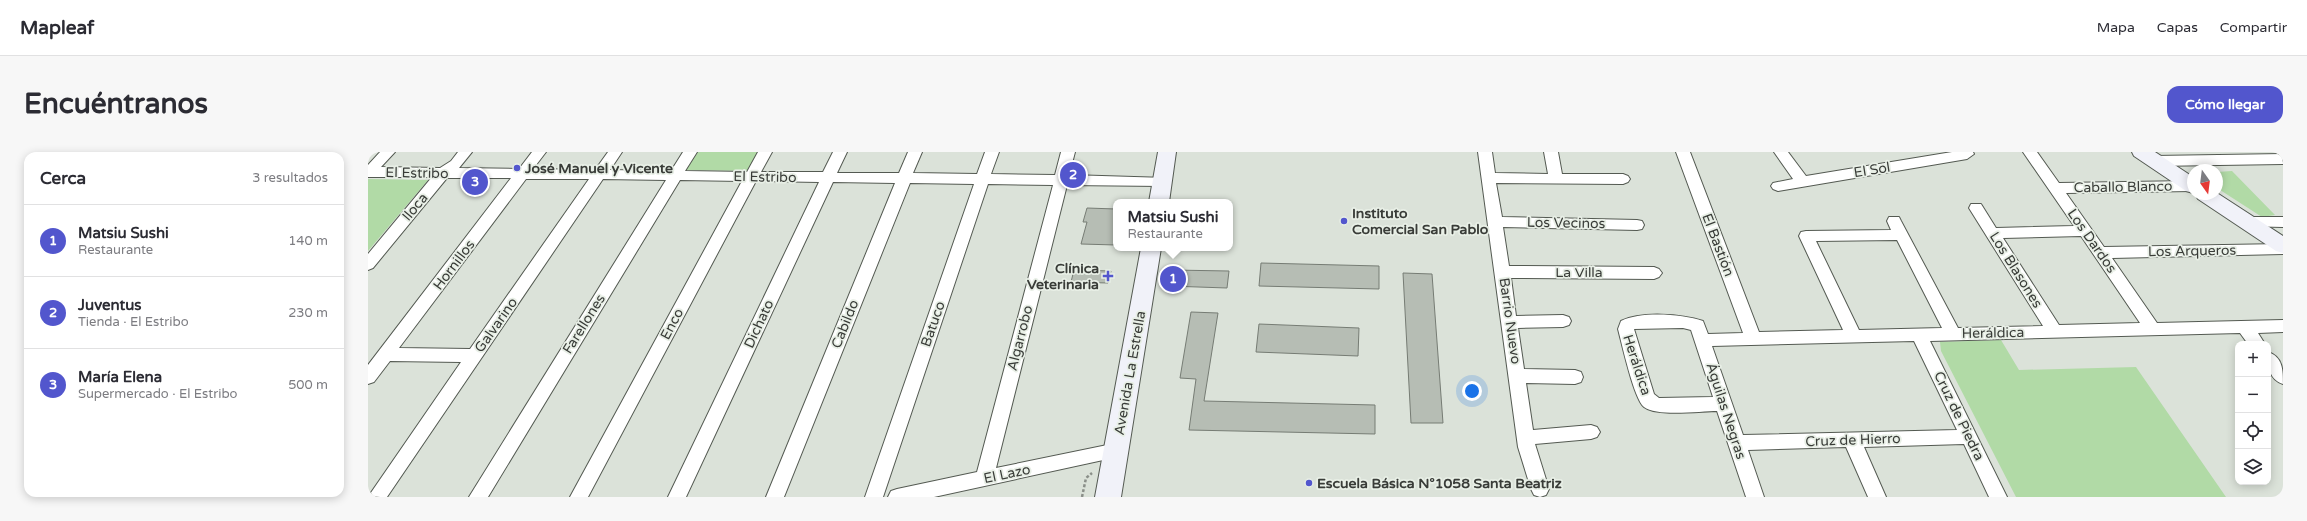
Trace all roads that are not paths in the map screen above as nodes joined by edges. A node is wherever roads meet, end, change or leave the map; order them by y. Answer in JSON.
{"nodes":[{"id":1,"x":388,"y":152,"type":"edge"},
{"id":2,"x":465,"y":152,"type":"edge"},
{"id":3,"x":539,"y":152,"type":"edge"},
{"id":4,"x":615,"y":152,"type":"edge"},
{"id":5,"x":690,"y":152,"type":"edge"},
{"id":6,"x":765,"y":152,"type":"edge"},
{"id":7,"x":840,"y":152,"type":"edge"},
{"id":8,"x":914,"y":152,"type":"edge"},
{"id":9,"x":992,"y":152,"type":"edge"},
{"id":10,"x":1068,"y":152,"type":"edge"},
{"id":11,"x":1167,"y":152,"type":"edge"},
{"id":12,"x":1485,"y":152,"type":"edge"},
{"id":13,"x":1551,"y":152,"type":"edge"},
{"id":14,"x":1682,"y":152,"type":"edge"},
{"id":15,"x":1781,"y":152,"type":"edge"},
{"id":16,"x":2030,"y":152,"type":"edge"},
{"id":17,"x":1967,"y":154,"type":"dead end"},
{"id":18,"x":1941,"y":155,"type":"edge"},
{"id":19,"x":2147,"y":156,"type":"edge"},
{"id":20,"x":2283,"y":159,"type":"edge"},
{"id":21,"x":369,"y":172,"type":"edge"},
{"id":22,"x":443,"y":173,"type":"junction"},
{"id":23,"x":522,"y":174,"type":"junction"},
{"id":24,"x":599,"y":175,"type":"junction"},
{"id":25,"x":675,"y":176,"type":"junction"},
{"id":26,"x":752,"y":176,"type":"junction"},
{"id":27,"x":828,"y":177,"type":"junction"},
{"id":28,"x":904,"y":178,"type":"junction"},
{"id":29,"x":1489,"y":178,"type":"junction"},
{"id":30,"x":983,"y":179,"type":"junction"},
{"id":31,"x":1556,"y":179,"type":"junction"},
{"id":32,"x":1623,"y":179,"type":"dead end"},
{"id":33,"x":1061,"y":180,"type":"junction"},
{"id":34,"x":1162,"y":181,"type":"junction"},
{"id":35,"x":1803,"y":182,"type":"junction"},
{"id":36,"x":2187,"y":182,"type":"edge"},
{"id":37,"x":1778,"y":186,"type":"dead end"},
{"id":38,"x":2055,"y":188,"type":"junction"},
{"id":39,"x":2187,"y":189,"type":"edge"},
{"id":40,"x":1159,"y":199,"type":"edge"},
{"id":41,"x":2214,"y":200,"type":"edge"},
{"id":42,"x":1976,"y":208,"type":"dead end"},
{"id":43,"x":1894,"y":221,"type":"dead end"},
{"id":44,"x":1496,"y":222,"type":"junction"},
{"id":45,"x":2247,"y":222,"type":"junction"},
{"id":46,"x":2283,"y":222,"type":"edge"},
{"id":47,"x":1637,"y":225,"type":"dead end"},
{"id":48,"x":2085,"y":231,"type":"junction"},
{"id":49,"x":1992,"y":233,"type":"junction"},
{"id":50,"x":1901,"y":235,"type":"junction"},
{"id":51,"x":2283,"y":246,"type":"edge"},
{"id":52,"x":2283,"y":250,"type":"edge"},
{"id":53,"x":1150,"y":251,"type":"edge"},
{"id":54,"x":2100,"y":253,"type":"junction"},
{"id":55,"x":370,"y":259,"type":"edge"},
{"id":56,"x":1503,"y":272,"type":"junction"},
{"id":57,"x":1654,"y":273,"type":"dead end"},
{"id":58,"x":1510,"y":322,"type":"junction"},
{"id":59,"x":1563,"y":322,"type":"dead end"},
{"id":60,"x":2283,"y":326,"type":"edge"},
{"id":61,"x":2244,"y":327,"type":"junction"},
{"id":62,"x":2153,"y":329,"type":"junction"},
{"id":63,"x":1700,"y":332,"type":"junction"},
{"id":64,"x":2055,"y":332,"type":"junction"},
{"id":65,"x":1954,"y":334,"type":"junction"},
{"id":66,"x":1919,"y":335,"type":"junction"},
{"id":67,"x":1854,"y":336,"type":"junction"},
{"id":68,"x":1753,"y":339,"type":"junction"},
{"id":69,"x":2255,"y":341,"type":"edge"},
{"id":70,"x":386,"y":354,"type":"junction"},
{"id":71,"x":474,"y":356,"type":"junction"},
{"id":72,"x":2271,"y":362,"type":"edge"},
{"id":73,"x":370,"y":372,"type":"edge"},
{"id":74,"x":1517,"y":376,"type":"junction"},
{"id":75,"x":1575,"y":377,"type":"dead end"},
{"id":76,"x":2283,"y":377,"type":"edge"},
{"id":77,"x":1724,"y":404,"type":"junction"},
{"id":78,"x":1591,"y":432,"type":"dead end"},
{"id":79,"x":1969,"y":437,"type":"junction"},
{"id":80,"x":1526,"y":438,"type":"junction"},
{"id":81,"x":1852,"y":440,"type":"junction"},
{"id":82,"x":1737,"y":443,"type":"junction"},
{"id":83,"x":1117,"y":450,"type":"junction"},
{"id":84,"x":984,"y":478,"type":"junction"},
{"id":85,"x":1540,"y":489,"type":"dead end"},
{"id":86,"x":377,"y":497,"type":"edge"},
{"id":87,"x":478,"y":497,"type":"edge"},
{"id":88,"x":579,"y":497,"type":"edge"},
{"id":89,"x":677,"y":497,"type":"edge"},
{"id":90,"x":775,"y":497,"type":"edge"},
{"id":91,"x":874,"y":497,"type":"edge"},
{"id":92,"x":897,"y":497,"type":"edge"},
{"id":93,"x":1108,"y":497,"type":"edge"},
{"id":94,"x":1755,"y":497,"type":"edge"},
{"id":95,"x":1877,"y":497,"type":"edge"},
{"id":96,"x":1998,"y":497,"type":"edge"}],
"edges":[{"from":1,"to":21,"type":"street"},
{"from":2,"to":22,"type":"street","name":"Iloca"},
{"from":3,"to":23,"type":"street","name":"Hornillos"},
{"from":4,"to":24,"type":"street","name":"Galvarino"},
{"from":5,"to":25,"type":"street","name":"Farellones"},
{"from":6,"to":26,"type":"street","name":"Enco"},
{"from":7,"to":27,"type":"street","name":"Dichato"},
{"from":8,"to":28,"type":"street","name":"Cabildo"},
{"from":9,"to":30,"type":"street","name":"Batuco"},
{"from":10,"to":33,"type":"street","name":"Algarrobo"},
{"from":11,"to":34,"type":"main road"},
{"from":12,"to":29,"type":"street","name":"Barrio Nuevo"},
{"from":13,"to":31,"type":"street"},
{"from":14,"to":68,"type":"street","name":"El Bastión"},
{"from":15,"to":35,"type":"street"},
{"from":16,"to":38,"type":"street","name":"Los Dardos"},
{"from":17,"to":18,"type":"street","name":"El Sol"},
{"from":18,"to":35,"type":"street","name":"El Sol"},
{"from":19,"to":20,"type":"street"},
{"from":19,"to":36,"type":"main road"},
{"from":21,"to":22,"type":"street","name":"El Estribo"},
{"from":22,"to":23,"type":"street","name":"El Estribo"},
{"from":22,"to":55,"type":"street","name":"Iloca"},
{"from":23,"to":24,"type":"street","name":"El Estribo"},
{"from":23,"to":70,"type":"street","name":"Hornillos"},
{"from":24,"to":25,"type":"street","name":"El Estribo"},
{"from":24,"to":71,"type":"street","name":"Galvarino"},
{"from":25,"to":26,"type":"street","name":"El Estribo"},
{"from":25,"to":87,"type":"street","name":"Farellones"},
{"from":26,"to":27,"type":"street","name":"El Estribo"},
{"from":26,"to":88,"type":"street","name":"Enco"},
{"from":27,"to":28,"type":"street","name":"El Estribo"},
{"from":27,"to":89,"type":"street","name":"Dichato"},
{"from":28,"to":30,"type":"street","name":"El Estribo"},
{"from":28,"to":90,"type":"street","name":"Cabildo"},
{"from":29,"to":31,"type":"street"},
{"from":29,"to":44,"type":"street","name":"Barrio Nuevo"},
{"from":30,"to":33,"type":"street","name":"El Estribo"},
{"from":30,"to":91,"type":"street","name":"Batuco"},
{"from":31,"to":32,"type":"street"},
{"from":33,"to":34,"type":"street","name":"El Estribo"},
{"from":33,"to":84,"type":"street","name":"Algarrobo"},
{"from":34,"to":40,"type":"main road"},
{"from":35,"to":37,"type":"street","name":"El Sol"},
{"from":38,"to":39,"type":"street","name":"Caballo Blanco"},
{"from":38,"to":48,"type":"street","name":"Los Dardos"},
{"from":41,"to":45,"type":"main road"},
{"from":42,"to":49,"type":"street","name":"Los Blasones"},
{"from":43,"to":50,"type":"street"},
{"from":44,"to":47,"type":"street","name":"Los Vecinos"},
{"from":44,"to":56,"type":"street","name":"Barrio Nuevo"},
{"from":45,"to":46,"type":"street"},
{"from":45,"to":51,"type":"main road"},
{"from":48,"to":49,"type":"street"},
{"from":48,"to":54,"type":"street","name":"Los Dardos"},
{"from":49,"to":64,"type":"street","name":"Los Blasones"},
{"from":50,"to":65,"type":"street"},
{"from":50,"to":67,"type":"street"},
{"from":52,"to":54,"type":"street","name":"Los Arqueros"},
{"from":53,"to":83,"type":"main road","name":"Avenida La Estrella"},
{"from":54,"to":62,"type":"street","name":"Los Dardos"},
{"from":56,"to":57,"type":"street","name":"La Villa"},
{"from":56,"to":58,"type":"street","name":"Barrio Nuevo"},
{"from":58,"to":59,"type":"street"},
{"from":58,"to":74,"type":"street","name":"Barrio Nuevo"},
{"from":60,"to":61,"type":"street","name":"Heráldica"},
{"from":61,"to":62,"type":"street","name":"Heráldica"},
{"from":61,"to":69,"type":"street"},
{"from":62,"to":64,"type":"street","name":"Heráldica"},
{"from":63,"to":68,"type":"street","name":"Heráldica"},
{"from":63,"to":77,"type":"street","name":"Águilas Negras"},
{"from":63,"to":77,"type":"street","name":"Heráldica"},
{"from":64,"to":65,"type":"street","name":"Heráldica"},
{"from":65,"to":66,"type":"street","name":"Heráldica"},
{"from":66,"to":67,"type":"street","name":"Heráldica"},
{"from":66,"to":79,"type":"street","name":"Cruz de Piedra"},
{"from":67,"to":68,"type":"street","name":"Heráldica"},
{"from":70,"to":71,"type":"street"},
{"from":70,"to":73,"type":"street","name":"Hornillos"},
{"from":71,"to":86,"type":"street","name":"Galvarino"},
{"from":72,"to":76,"type":"street"},
{"from":74,"to":75,"type":"street"},
{"from":74,"to":80,"type":"street","name":"Barrio Nuevo"},
{"from":77,"to":82,"type":"street","name":"Águilas Negras"},
{"from":78,"to":80,"type":"street"},
{"from":79,"to":81,"type":"street","name":"Cruz de Hierro"},
{"from":79,"to":96,"type":"street","name":"Cruz de Piedra"},
{"from":80,"to":85,"type":"street","name":"Barrio Nuevo"},
{"from":81,"to":82,"type":"street","name":"Cruz de Hierro"},
{"from":81,"to":95,"type":"street"},
{"from":82,"to":94,"type":"street","name":"Águilas Negras"},
{"from":83,"to":84,"type":"street","name":"El Lazo"},
{"from":83,"to":93,"type":"main road","name":"Avenida La Estrella"},
{"from":84,"to":92,"type":"street","name":"El Lazo"}]}
